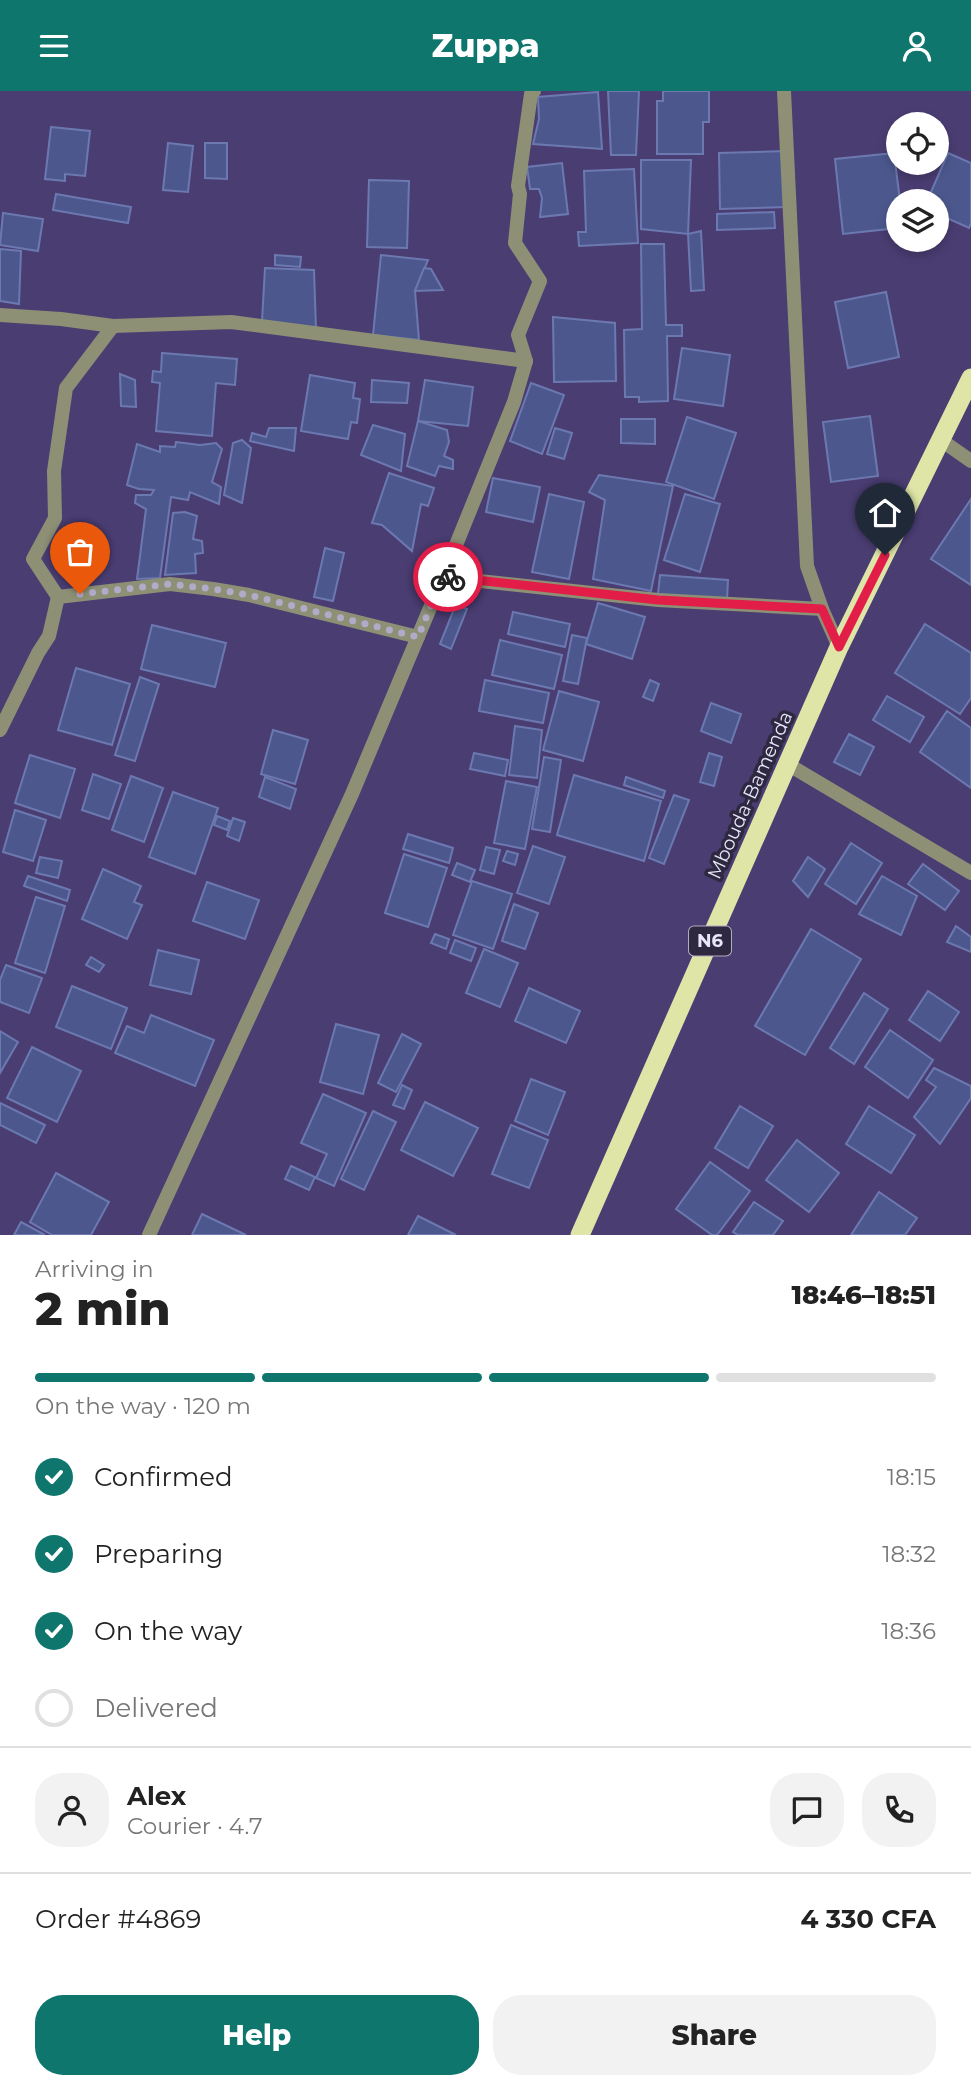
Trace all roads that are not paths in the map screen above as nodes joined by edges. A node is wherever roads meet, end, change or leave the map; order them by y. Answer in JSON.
{"nodes":[{"id":1,"x":534,"y":91,"type":"edge"},
{"id":2,"x":784,"y":91,"type":"edge"},
{"id":3,"x":0,"y":315,"type":"edge"},
{"id":4,"x":113,"y":326,"type":"junction"},
{"id":5,"x":526,"y":361,"type":"junction"},
{"id":6,"x":971,"y":378,"type":"edge"},
{"id":7,"x":941,"y":440,"type":"junction"},
{"id":8,"x":971,"y":461,"type":"edge"},
{"id":9,"x":443,"y":577,"type":"junction"},
{"id":10,"x":58,"y":597,"type":"junction"},
{"id":11,"x":822,"y":609,"type":"junction"},
{"id":12,"x":418,"y":637,"type":"junction"},
{"id":13,"x":839,"y":647,"type":"junction"},
{"id":14,"x":0,"y":730,"type":"edge"},
{"id":15,"x":789,"y":765,"type":"junction"},
{"id":16,"x":971,"y":873,"type":"edge"},
{"id":17,"x":149,"y":1235,"type":"edge"},
{"id":18,"x":580,"y":1235,"type":"edge"}],
"edges":[{"from":1,"to":5,"type":"street"},
{"from":2,"to":11,"type":"street"},
{"from":3,"to":4,"type":"street"},
{"from":4,"to":5,"type":"street"},
{"from":4,"to":10,"type":"street"},
{"from":5,"to":9,"type":"street"},
{"from":6,"to":7,"type":"highway","name":"Mbouda-Bamenda","number":"N6"},
{"from":7,"to":8,"type":"street"},
{"from":7,"to":13,"type":"highway","name":"Mbouda-Bamenda","number":"N6"},
{"from":9,"to":11,"type":"street"},
{"from":9,"to":12,"type":"street"},
{"from":10,"to":12,"type":"street"},
{"from":10,"to":14,"type":"street"},
{"from":11,"to":13,"type":"street"},
{"from":12,"to":17,"type":"street"},
{"from":13,"to":15,"type":"highway","name":"Mbouda-Bamenda","number":"N6"},
{"from":15,"to":16,"type":"street"},
{"from":15,"to":18,"type":"highway","name":"Mbouda-Bamenda","number":"N6"}]}
